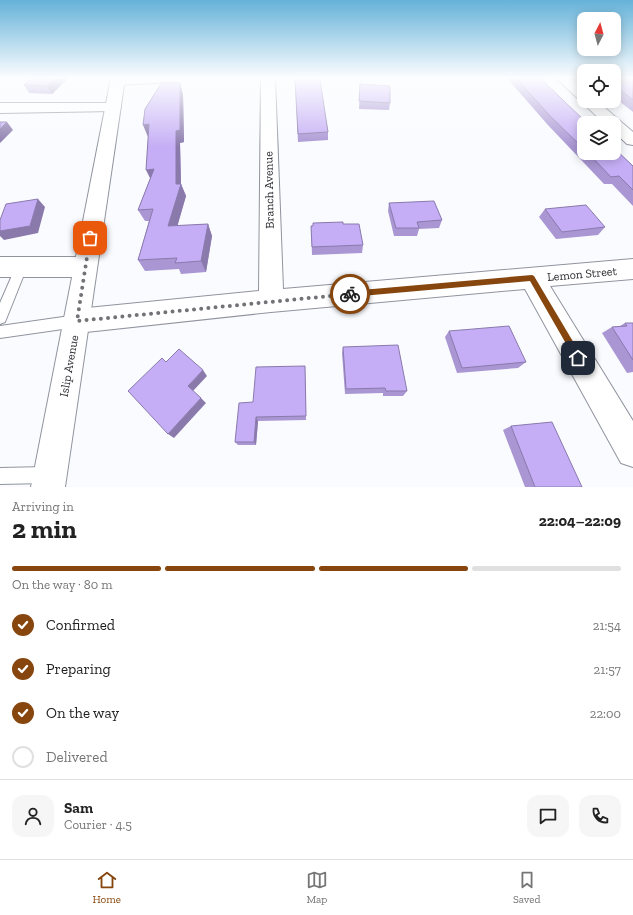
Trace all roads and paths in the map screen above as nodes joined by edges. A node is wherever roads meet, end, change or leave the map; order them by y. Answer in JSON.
{"nodes":[{"id":1,"x":115,"y":101,"type":"edge"},
{"id":2,"x":268,"y":101,"type":"edge"},
{"id":3,"x":0,"y":108,"type":"edge"},
{"id":4,"x":114,"y":108,"type":"junction"},
{"id":5,"x":596,"y":108,"type":"edge"},
{"id":6,"x":605,"y":116,"type":"edge"},
{"id":7,"x":621,"y":130,"type":"edge"},
{"id":8,"x":633,"y":140,"type":"edge"},
{"id":9,"x":11,"y":267,"type":"edge"},
{"id":10,"x":85,"y":267,"type":"junction"},
{"id":11,"x":633,"y":269,"type":"edge"},
{"id":12,"x":532,"y":278,"type":"junction"},
{"id":13,"x":271,"y":301,"type":"junction"},
{"id":14,"x":0,"y":318,"type":"edge"},
{"id":15,"x":77,"y":321,"type":"junction"},
{"id":16,"x":0,"y":332,"type":"edge"},
{"id":17,"x":633,"y":451,"type":"edge"},
{"id":18,"x":0,"y":476,"type":"edge"},
{"id":19,"x":49,"y":481,"type":"edge"}],
"edges":[{"from":1,"to":4,"type":"street","name":"Islip Avenue"},
{"from":2,"to":13,"type":"street","name":"Branch Avenue"},
{"from":3,"to":4,"type":"street"},
{"from":4,"to":10,"type":"street","name":"Islip Avenue"},
{"from":5,"to":6,"type":"street"},
{"from":7,"to":8,"type":"street"},
{"from":9,"to":10,"type":"street"},
{"from":9,"to":14,"type":"lane"},
{"from":10,"to":15,"type":"street","name":"Islip Avenue"},
{"from":11,"to":12,"type":"street","name":"Lemon Street"},
{"from":12,"to":13,"type":"street","name":"Lemon Street"},
{"from":12,"to":17,"type":"street"},
{"from":13,"to":15,"type":"street","name":"Lemon Street"},
{"from":15,"to":16,"type":"lane"},
{"from":15,"to":19,"type":"street","name":"Islip Avenue"},
{"from":18,"to":19,"type":"lane"}]}
